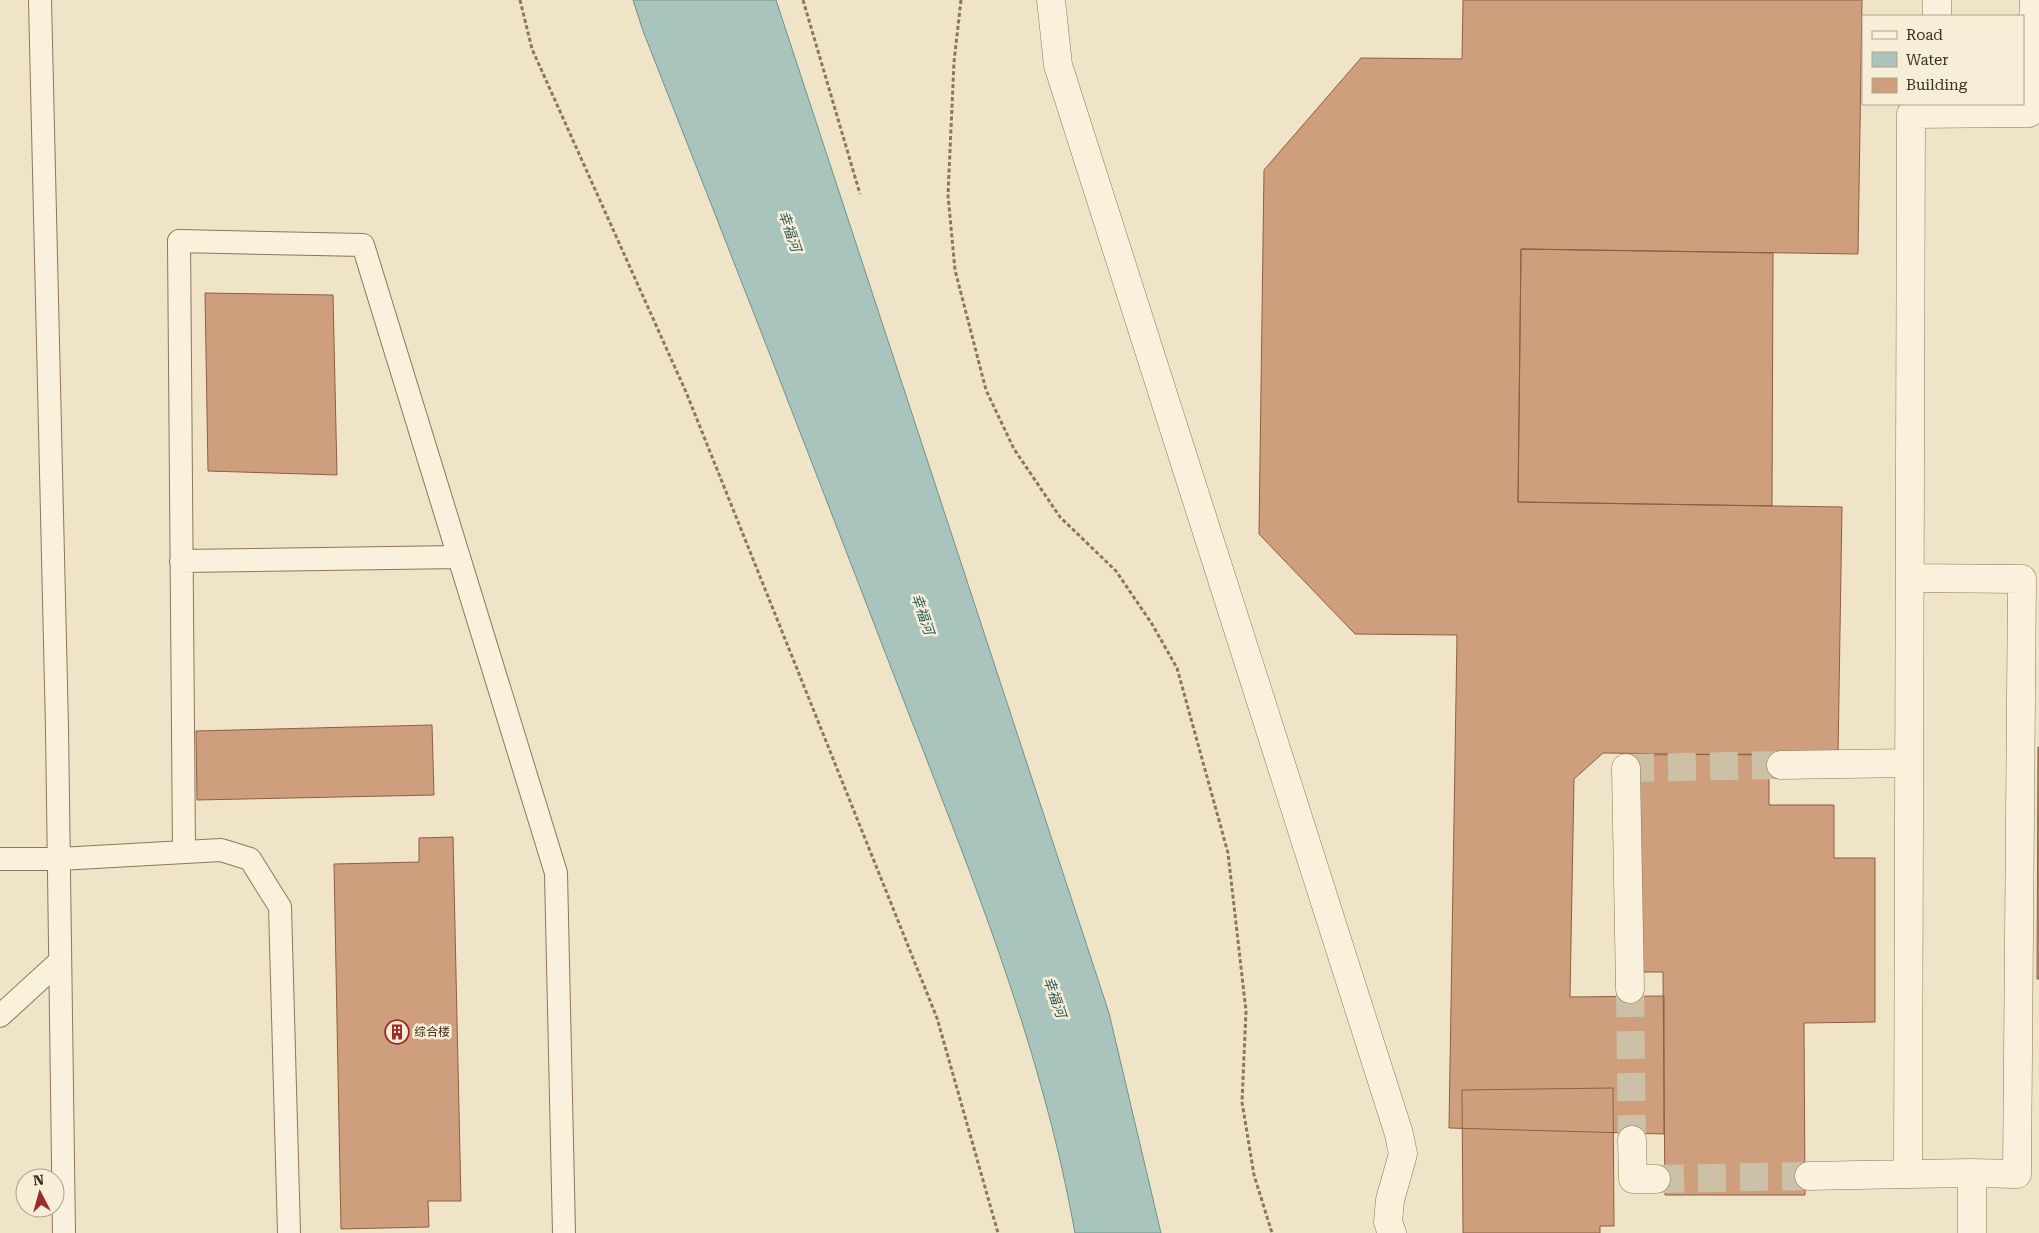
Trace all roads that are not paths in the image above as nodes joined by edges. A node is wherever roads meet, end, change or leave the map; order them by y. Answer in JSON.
{"nodes":[{"id":1,"x":40,"y":0,"type":"edge"},
{"id":2,"x":1036,"y":0,"type":"edge"},
{"id":3,"x":1051,"y":0,"type":"edge"},
{"id":4,"x":2034,"y":0,"type":"edge"},
{"id":5,"x":1055,"y":44,"type":"junction"},
{"id":6,"x":1936,"y":109,"type":"edge"},
{"id":7,"x":459,"y":557,"type":"junction"},
{"id":8,"x":181,"y":561,"type":"junction"},
{"id":9,"x":1910,"y":578,"type":"junction"},
{"id":10,"x":1909,"y":763,"type":"junction"},
{"id":11,"x":1781,"y":766,"type":"tunnel mouth"},
{"id":12,"x":1626,"y":768,"type":"dead end"},
{"id":13,"x":184,"y":852,"type":"junction"},
{"id":14,"x":0,"y":859,"type":"edge"},
{"id":15,"x":59,"y":859,"type":"junction"},
{"id":16,"x":60,"y":961,"type":"junction"},
{"id":17,"x":1630,"y":989,"type":"tunnel mouth"},
{"id":18,"x":0,"y":1016,"type":"edge"},
{"id":19,"x":1632,"y":1140,"type":"tunnel mouth"},
{"id":20,"x":1972,"y":1172,"type":"junction"},
{"id":21,"x":1908,"y":1174,"type":"junction"},
{"id":22,"x":1809,"y":1176,"type":"tunnel mouth"},
{"id":23,"x":1656,"y":1179,"type":"tunnel mouth"},
{"id":24,"x":64,"y":1233,"type":"edge"},
{"id":25,"x":289,"y":1233,"type":"edge"},
{"id":26,"x":564,"y":1233,"type":"edge"},
{"id":27,"x":1392,"y":1233,"type":"edge"},
{"id":28,"x":1972,"y":1233,"type":"edge"}],
"edges":[{"from":1,"to":15,"type":"lane"},
{"from":2,"to":5,"type":"street"},
{"from":3,"to":5,"type":"street"},
{"from":4,"to":6,"type":"street"},
{"from":5,"to":27,"type":"street"},
{"from":6,"to":9,"type":"street"},
{"from":7,"to":8,"type":"lane"},
{"from":7,"to":8,"type":"lane"},
{"from":7,"to":26,"type":"lane"},
{"from":8,"to":13,"type":"lane"},
{"from":9,"to":10,"type":"street"},
{"from":9,"to":20,"type":"street"},
{"from":10,"to":11,"type":"street"},
{"from":10,"to":21,"type":"street"},
{"from":12,"to":17,"type":"street"},
{"from":13,"to":15,"type":"lane"},
{"from":13,"to":25,"type":"lane"},
{"from":14,"to":15,"type":"lane"},
{"from":15,"to":16,"type":"lane"},
{"from":16,"to":18,"type":"lane"},
{"from":16,"to":24,"type":"lane"},
{"from":19,"to":23,"type":"street"},
{"from":20,"to":21,"type":"street"},
{"from":20,"to":28,"type":"street"},
{"from":21,"to":22,"type":"street"}]}
